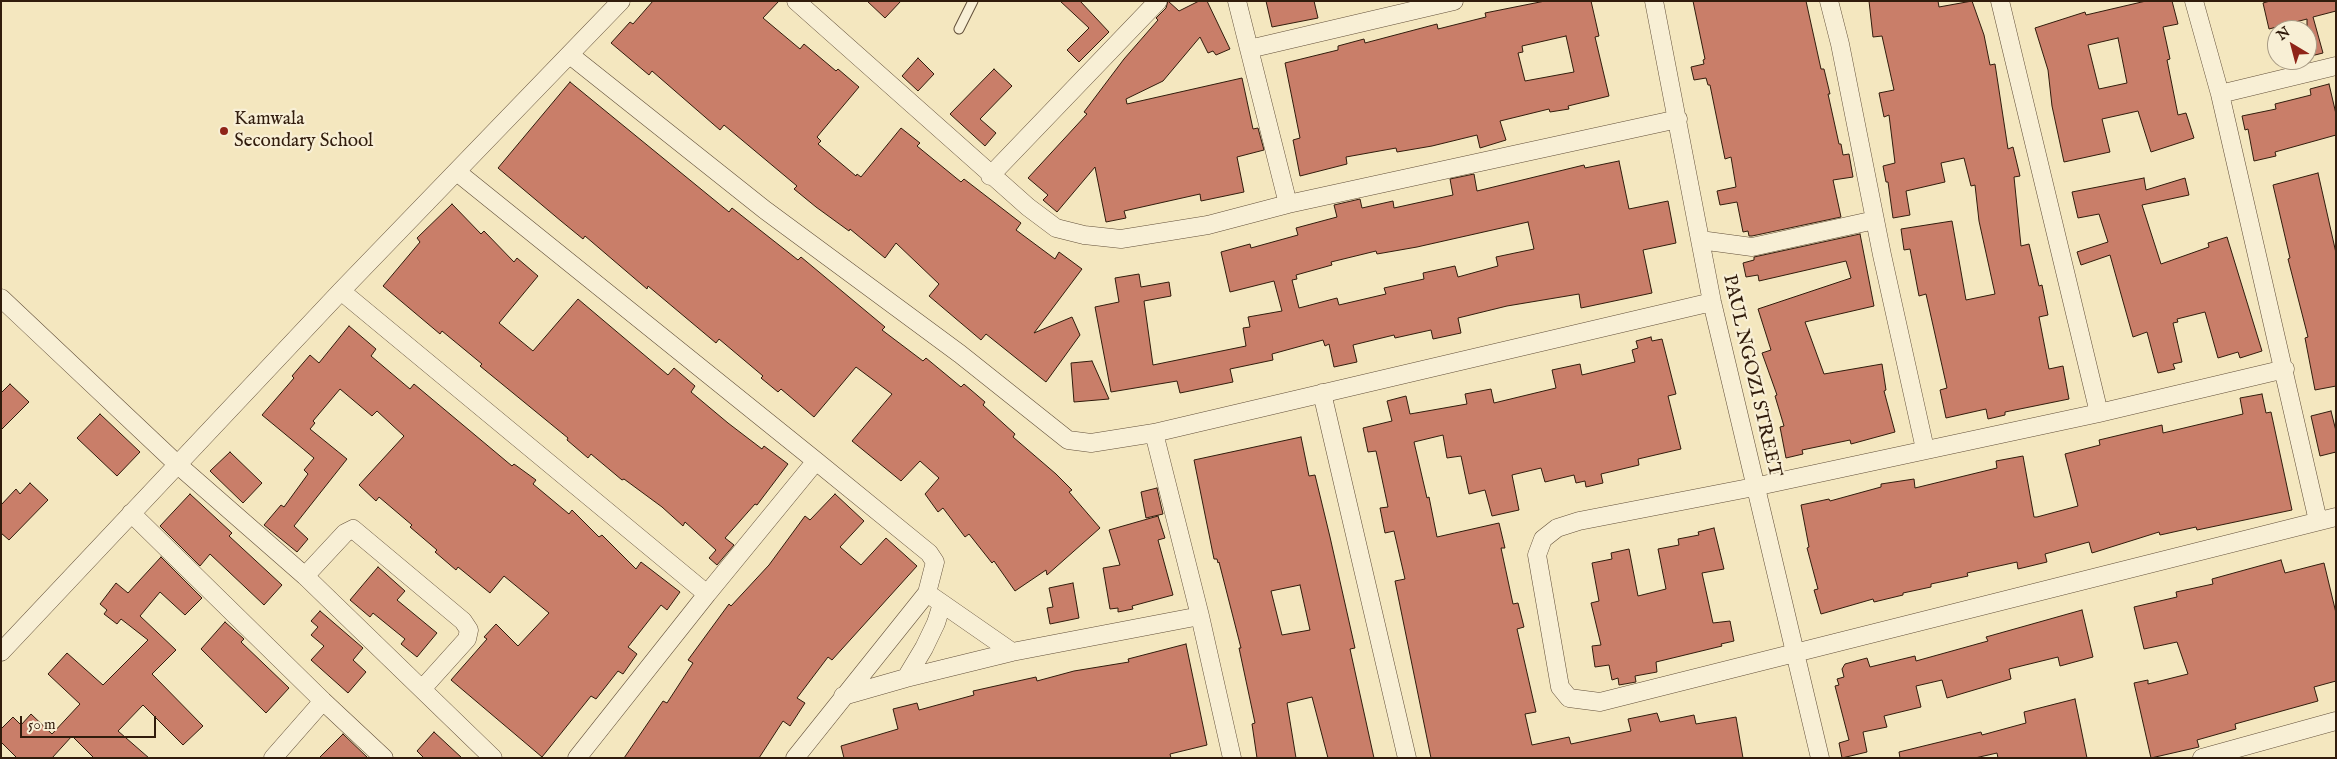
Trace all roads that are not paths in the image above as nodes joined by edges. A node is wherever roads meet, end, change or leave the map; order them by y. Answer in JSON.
{"nodes":[{"id":1,"x":621,"y":1,"type":"edge"},
{"id":2,"x":796,"y":1,"type":"edge"},
{"id":3,"x":973,"y":1,"type":"edge"},
{"id":4,"x":1158,"y":1,"type":"edge"},
{"id":5,"x":1238,"y":1,"type":"edge"},
{"id":6,"x":1654,"y":1,"type":"edge"},
{"id":7,"x":1829,"y":1,"type":"edge"},
{"id":8,"x":2000,"y":1,"type":"edge"},
{"id":9,"x":2194,"y":1,"type":"edge"},
{"id":10,"x":1443,"y":3,"type":"edge"},
{"id":11,"x":959,"y":29,"type":"dead end"},
{"id":12,"x":1249,"y":49,"type":"junction"},
{"id":13,"x":570,"y":55,"type":"junction"},
{"id":14,"x":2336,"y":66,"type":"edge"},
{"id":15,"x":2220,"y":94,"type":"junction"},
{"id":16,"x":1678,"y":119,"type":"junction"},
{"id":17,"x":458,"y":172,"type":"junction"},
{"id":18,"x":990,"y":176,"type":"junction"},
{"id":19,"x":1288,"y":204,"type":"junction"},
{"id":20,"x":1875,"y":220,"type":"junction"},
{"id":21,"x":1700,"y":240,"type":"junction"},
{"id":22,"x":341,"y":291,"type":"junction"},
{"id":23,"x":1,"y":298,"type":"edge"},
{"id":24,"x":1712,"y":302,"type":"junction"},
{"id":25,"x":2285,"y":369,"type":"junction"},
{"id":26,"x":1322,"y":394,"type":"junction"},
{"id":27,"x":2099,"y":413,"type":"junction"},
{"id":28,"x":1154,"y":433,"type":"junction"},
{"id":29,"x":1925,"y":449,"type":"junction"},
{"id":30,"x":816,"y":461,"type":"junction"},
{"id":31,"x":177,"y":464,"type":"junction"},
{"id":32,"x":1754,"y":487,"type":"junction"},
{"id":33,"x":132,"y":513,"type":"junction"},
{"id":34,"x":2336,"y":517,"type":"edge"},
{"id":35,"x":2318,"y":521,"type":"junction"},
{"id":36,"x":305,"y":576,"type":"junction"},
{"id":37,"x":927,"y":593,"type":"junction"},
{"id":38,"x":707,"y":594,"type":"junction"},
{"id":39,"x":942,"y":604,"type":"junction"},
{"id":40,"x":1200,"y":616,"type":"junction"},
{"id":41,"x":1,"y":652,"type":"edge"},
{"id":42,"x":1012,"y":652,"type":"junction"},
{"id":43,"x":1796,"y":653,"type":"junction"},
{"id":44,"x":906,"y":678,"type":"junction"},
{"id":45,"x":422,"y":689,"type":"junction"},
{"id":46,"x":844,"y":696,"type":"junction"},
{"id":47,"x":323,"y":701,"type":"junction"},
{"id":48,"x":2336,"y":721,"type":"edge"},
{"id":49,"x":273,"y":758,"type":"edge"},
{"id":50,"x":384,"y":758,"type":"edge"},
{"id":51,"x":493,"y":758,"type":"edge"},
{"id":52,"x":577,"y":758,"type":"edge"},
{"id":53,"x":795,"y":758,"type":"edge"},
{"id":54,"x":1232,"y":758,"type":"edge"},
{"id":55,"x":1407,"y":758,"type":"edge"},
{"id":56,"x":1820,"y":758,"type":"edge"},
{"id":57,"x":2202,"y":758,"type":"edge"}],
"edges":[{"from":1,"to":13,"type":"street"},
{"from":2,"to":18,"type":"street"},
{"from":3,"to":11,"type":"lane"},
{"from":4,"to":18,"type":"street"},
{"from":5,"to":12,"type":"street"},
{"from":6,"to":16,"type":"street","name":"PAUL NGOZI STREET"},
{"from":7,"to":20,"type":"street"},
{"from":8,"to":27,"type":"street"},
{"from":9,"to":15,"type":"street"},
{"from":10,"to":12,"type":"street"},
{"from":12,"to":19,"type":"street"},
{"from":13,"to":17,"type":"street"},
{"from":13,"to":28,"type":"street"},
{"from":14,"to":15,"type":"street"},
{"from":15,"to":25,"type":"street"},
{"from":16,"to":19,"type":"street"},
{"from":16,"to":21,"type":"street","name":"PAUL NGOZI STREET"},
{"from":17,"to":22,"type":"street"},
{"from":17,"to":30,"type":"street"},
{"from":18,"to":19,"type":"street"},
{"from":20,"to":21,"type":"street"},
{"from":20,"to":29,"type":"street"},
{"from":21,"to":24,"type":"street","name":"PAUL NGOZI STREET"},
{"from":22,"to":31,"type":"street"},
{"from":22,"to":38,"type":"street"},
{"from":23,"to":31,"type":"street"},
{"from":24,"to":26,"type":"street"},
{"from":24,"to":32,"type":"street","name":"PAUL NGOZI STREET"},
{"from":25,"to":27,"type":"street"},
{"from":25,"to":35,"type":"street"},
{"from":26,"to":28,"type":"street"},
{"from":26,"to":55,"type":"street"},
{"from":27,"to":29,"type":"street"},
{"from":28,"to":40,"type":"street"},
{"from":29,"to":32,"type":"street"},
{"from":30,"to":37,"type":"street"},
{"from":30,"to":38,"type":"street"},
{"from":31,"to":33,"type":"street"},
{"from":31,"to":36,"type":"street"},
{"from":32,"to":43,"type":"street","name":"PAUL NGOZI STREET"},
{"from":32,"to":43,"type":"street"},
{"from":33,"to":41,"type":"street"},
{"from":33,"to":47,"type":"street"},
{"from":34,"to":35,"type":"street"},
{"from":35,"to":43,"type":"street"},
{"from":36,"to":45,"type":"street"},
{"from":36,"to":45,"type":"street"},
{"from":37,"to":39,"type":"street"},
{"from":37,"to":46,"type":"street"},
{"from":38,"to":52,"type":"street"},
{"from":39,"to":42,"type":"street"},
{"from":39,"to":44,"type":"street"},
{"from":40,"to":42,"type":"street"},
{"from":40,"to":54,"type":"street"},
{"from":42,"to":44,"type":"street"},
{"from":43,"to":56,"type":"street","name":"PAUL NGOZI STREET"},
{"from":44,"to":46,"type":"street"},
{"from":45,"to":51,"type":"street"},
{"from":46,"to":53,"type":"street"},
{"from":47,"to":49,"type":"street"},
{"from":47,"to":50,"type":"street"},
{"from":48,"to":57,"type":"street"}]}
